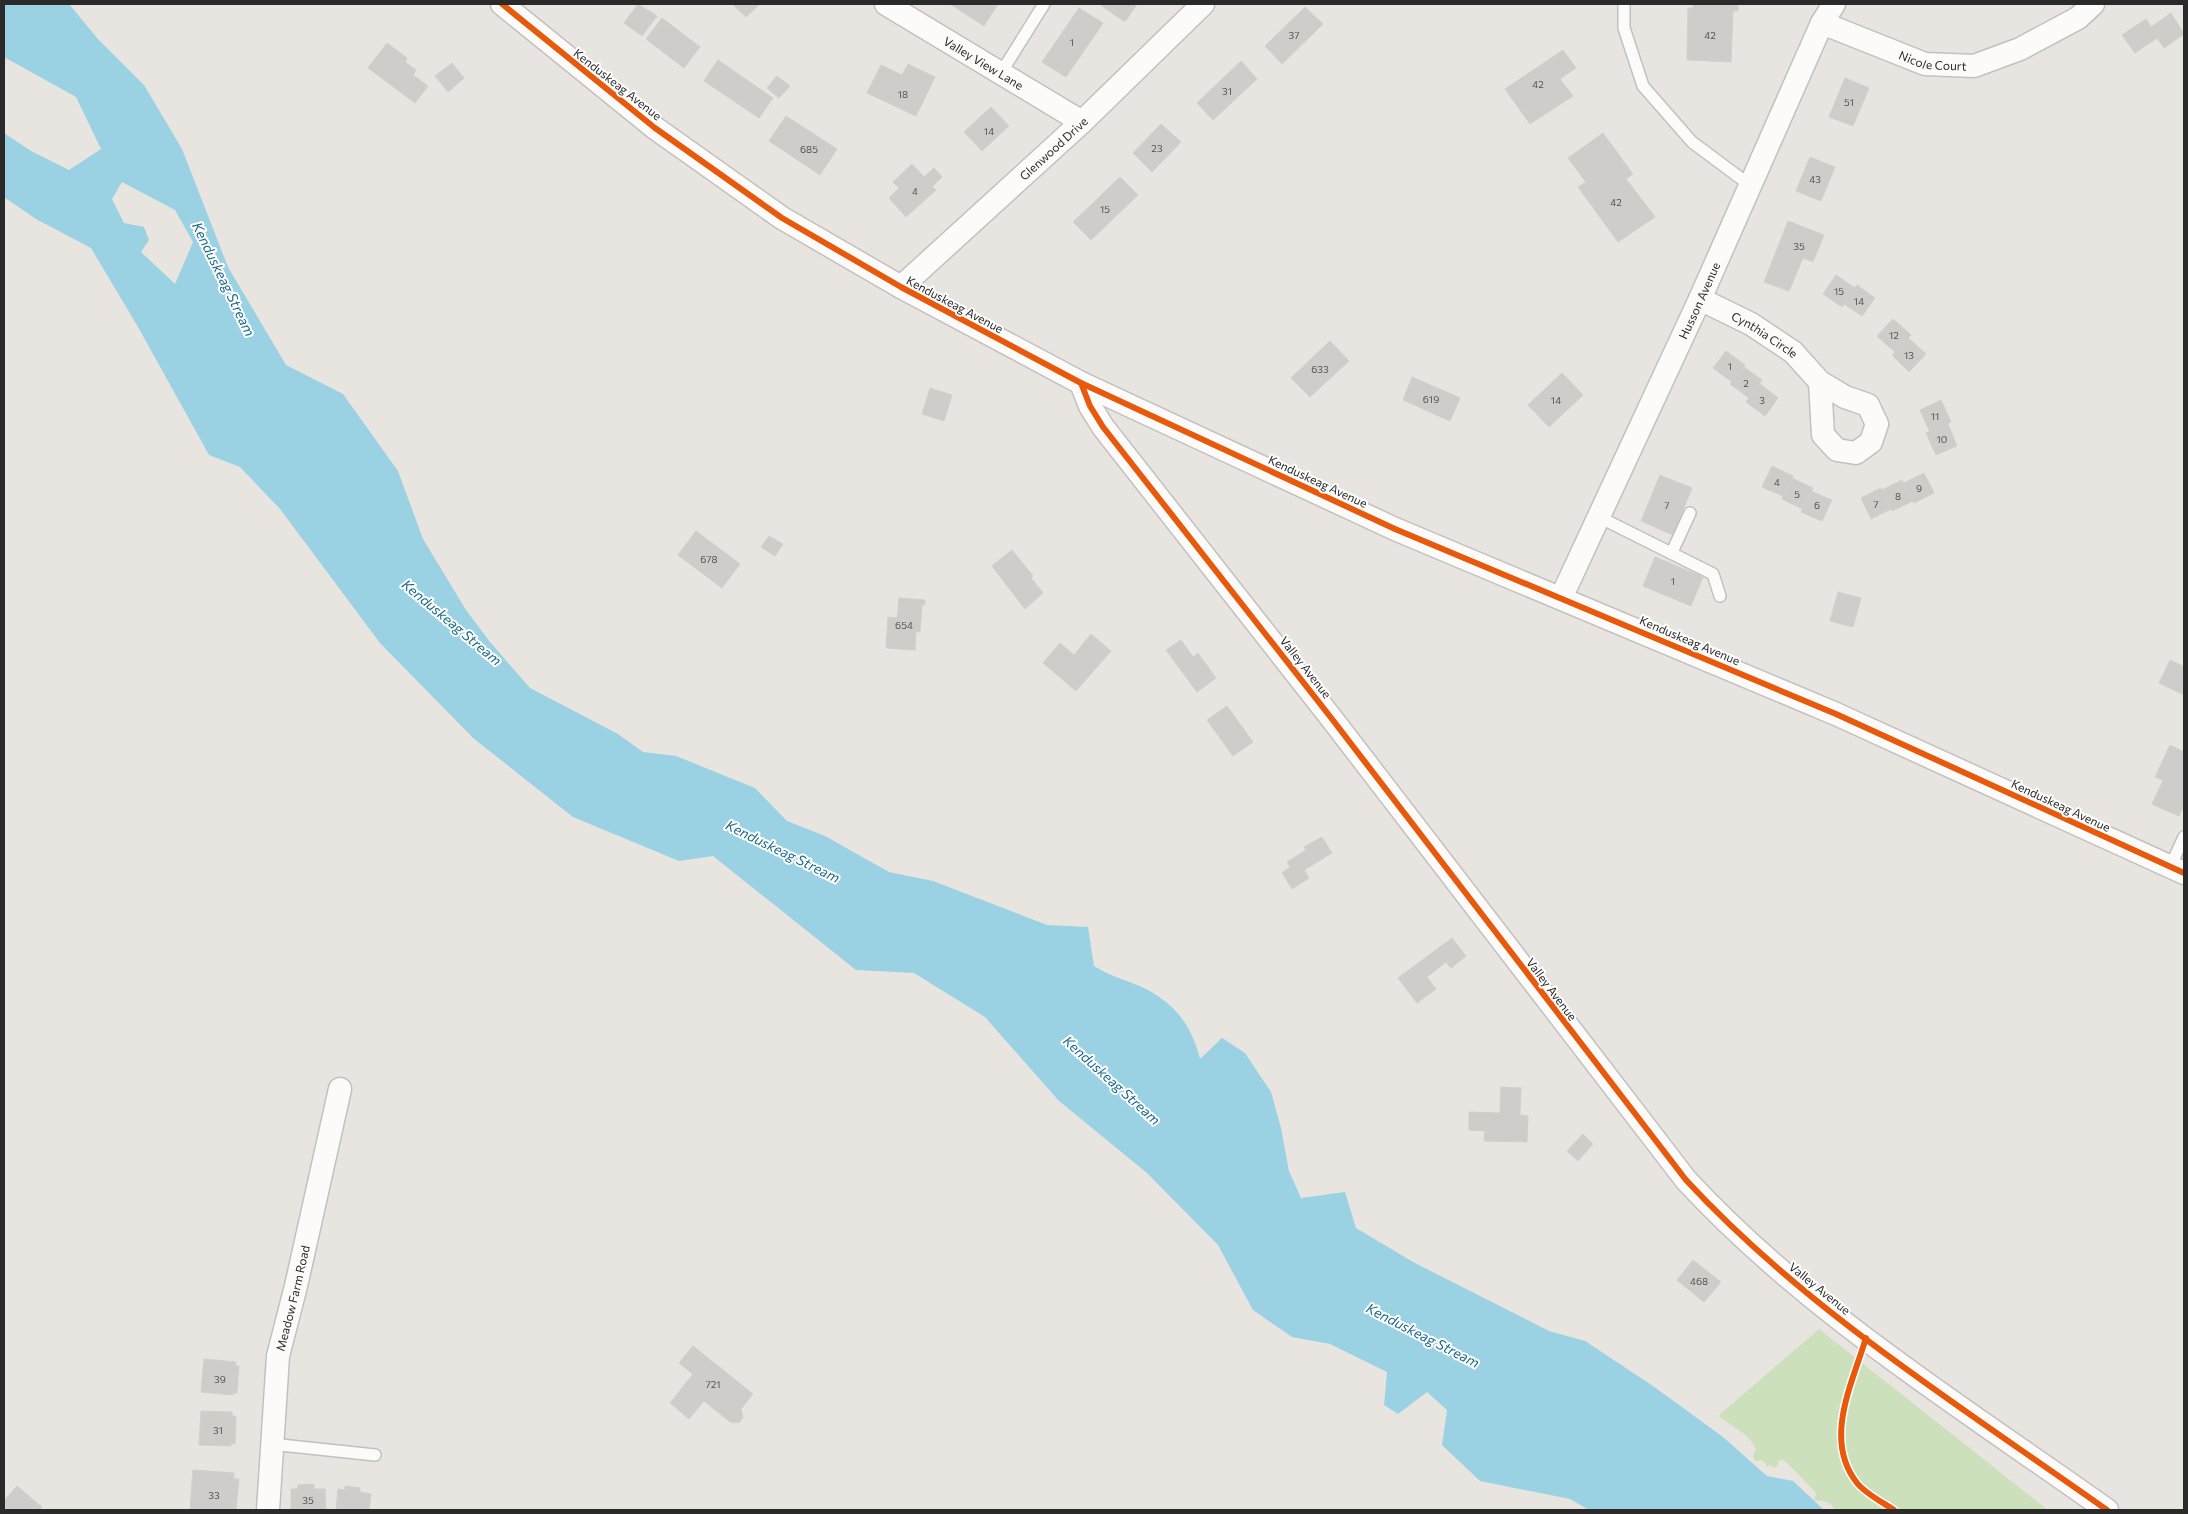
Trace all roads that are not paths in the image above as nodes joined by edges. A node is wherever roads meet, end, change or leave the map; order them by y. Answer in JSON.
{"nodes":[{"id":1,"x":502,"y":4,"type":"edge"},
{"id":2,"x":886,"y":4,"type":"edge"},
{"id":3,"x":1044,"y":4,"type":"edge"},
{"id":4,"x":1202,"y":4,"type":"edge"},
{"id":5,"x":1624,"y":4,"type":"edge"},
{"id":6,"x":1834,"y":4,"type":"edge"},
{"id":7,"x":2092,"y":4,"type":"edge"},
{"id":8,"x":1822,"y":23,"type":"junction"},
{"id":9,"x":1002,"y":73,"type":"junction"},
{"id":10,"x":1082,"y":122,"type":"junction"},
{"id":11,"x":1751,"y":186,"type":"junction"},
{"id":12,"x":901,"y":287,"type":"junction"},
{"id":13,"x":1700,"y":299,"type":"junction"},
{"id":14,"x":1820,"y":382,"type":"dead end"},
{"id":15,"x":1081,"y":383,"type":"junction"},
{"id":16,"x":1690,"y":512,"type":"dead end"},
{"id":17,"x":1599,"y":517,"type":"junction"},
{"id":18,"x":1672,"y":552,"type":"junction"},
{"id":19,"x":1720,"y":596,"type":"dead end"},
{"id":20,"x":1561,"y":598,"type":"junction"},
{"id":21,"x":2184,"y":837,"type":"edge"},
{"id":22,"x":2177,"y":870,"type":"edge"},
{"id":23,"x":340,"y":1089,"type":"dead end"},
{"id":24,"x":272,"y":1444,"type":"junction"},
{"id":25,"x":375,"y":1455,"type":"dead end"},
{"id":26,"x":268,"y":1510,"type":"edge"},
{"id":27,"x":2107,"y":1510,"type":"edge"}],
"edges":[{"from":1,"to":12,"type":"street","name":"Kenduskeag Avenue"},
{"from":2,"to":9,"type":"street","name":"Valley View Lane"},
{"from":3,"to":9,"type":"lane"},
{"from":4,"to":10,"type":"street","name":"Glenwood Drive"},
{"from":5,"to":11,"type":"lane"},
{"from":6,"to":8,"type":"street","name":"Husson Avenue"},
{"from":7,"to":8,"type":"street","name":"Nicole Court"},
{"from":8,"to":11,"type":"street","name":"Husson Avenue"},
{"from":9,"to":10,"type":"street","name":"Valley View Lane"},
{"from":10,"to":12,"type":"street","name":"Glenwood Drive"},
{"from":11,"to":13,"type":"street","name":"Husson Avenue"},
{"from":12,"to":15,"type":"street","name":"Kenduskeag Avenue"},
{"from":13,"to":14,"type":"street","name":"Cynthia Circle"},
{"from":13,"to":17,"type":"street","name":"Husson Avenue"},
{"from":15,"to":20,"type":"street","name":"Kenduskeag Avenue"},
{"from":15,"to":27,"type":"street","name":"Valley Avenue"},
{"from":16,"to":18,"type":"lane"},
{"from":17,"to":18,"type":"lane"},
{"from":17,"to":20,"type":"street","name":"Husson Avenue"},
{"from":18,"to":19,"type":"lane"},
{"from":20,"to":22,"type":"street","name":"Kenduskeag Avenue"},
{"from":21,"to":22,"type":"lane"},
{"from":23,"to":24,"type":"street","name":"Meadow Farm Road"},
{"from":24,"to":25,"type":"lane"},
{"from":24,"to":26,"type":"street","name":"Meadow Farm Road"}]}
